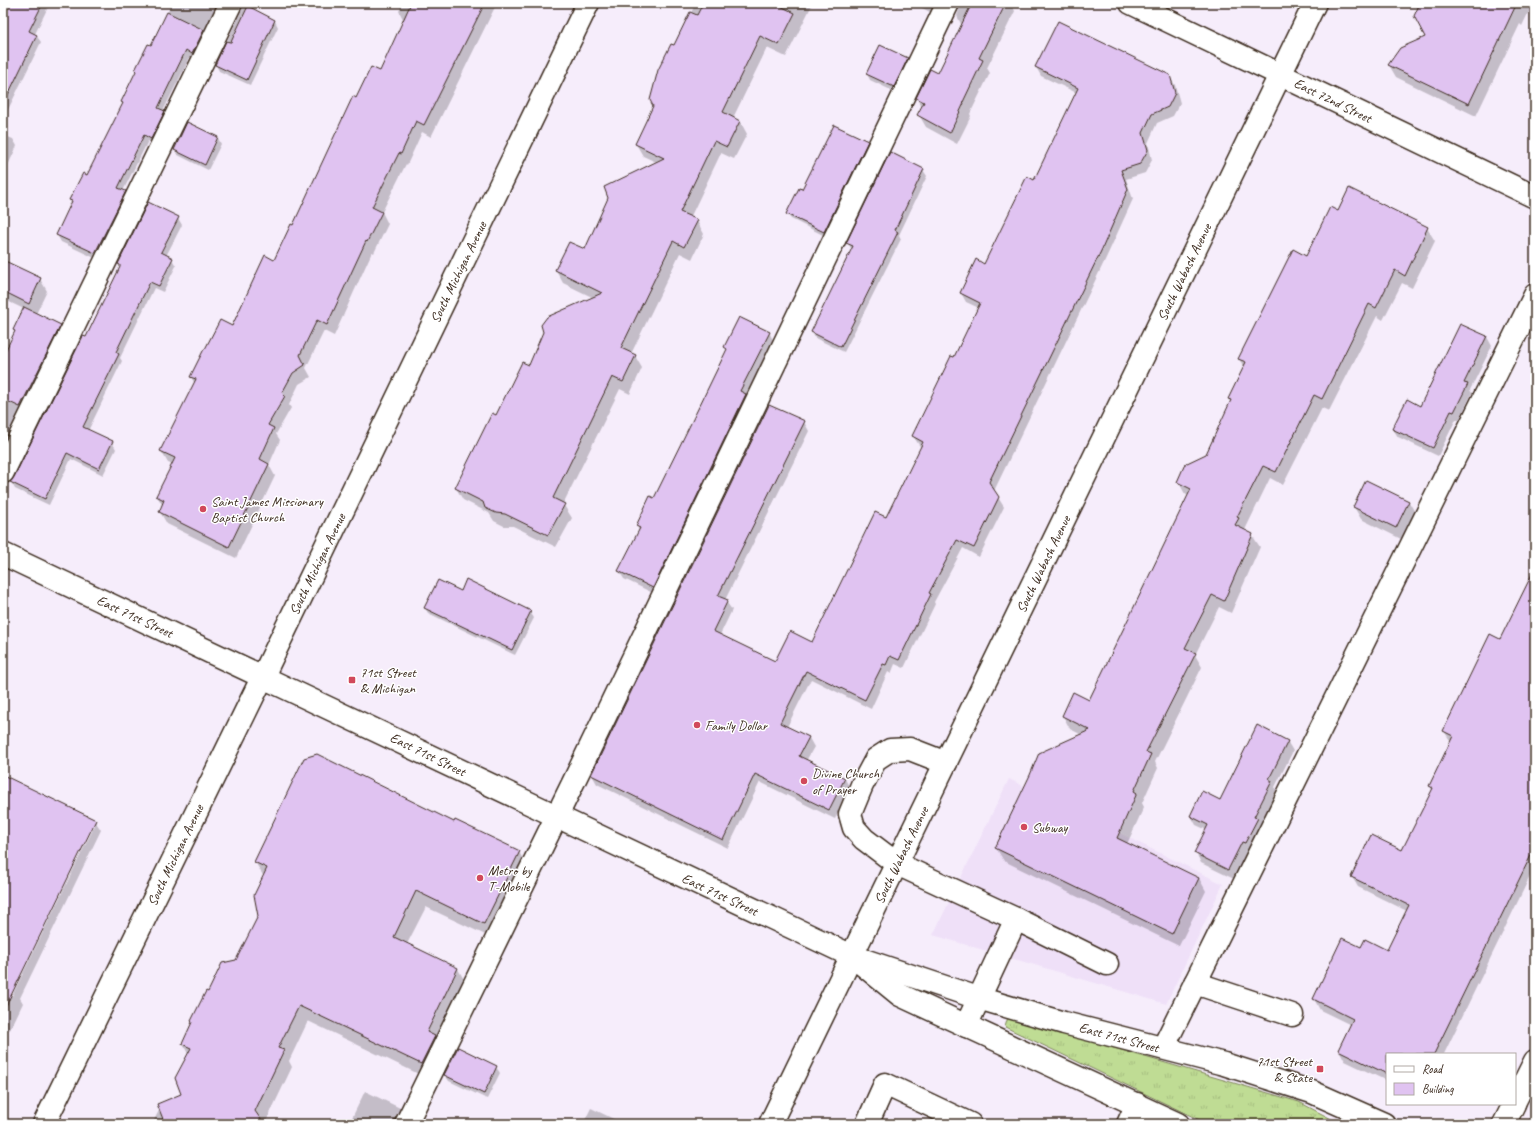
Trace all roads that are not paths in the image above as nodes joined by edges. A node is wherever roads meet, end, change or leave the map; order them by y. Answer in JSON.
{"nodes":[{"id":1,"x":231,"y":3,"type":"edge"},
{"id":2,"x":588,"y":3,"type":"edge"},
{"id":3,"x":948,"y":3,"type":"edge"},
{"id":4,"x":1131,"y":3,"type":"edge"},
{"id":5,"x":1315,"y":3,"type":"edge"},
{"id":6,"x":1280,"y":75,"type":"junction"},
{"id":7,"x":1535,"y":197,"type":"edge"},
{"id":8,"x":1535,"y":295,"type":"edge"},
{"id":9,"x":3,"y":472,"type":"edge"},
{"id":10,"x":3,"y":554,"type":"edge"},
{"id":11,"x":263,"y":676,"type":"junction"},
{"id":12,"x":946,"y":763,"type":"junction"},
{"id":13,"x":557,"y":816,"type":"junction"},
{"id":14,"x":897,"y":864,"type":"junction"},
{"id":15,"x":1016,"y":919,"type":"junction"},
{"id":16,"x":852,"y":956,"type":"junction"},
{"id":17,"x":1107,"y":964,"type":"dead end"},
{"id":18,"x":1195,"y":983,"type":"junction"},
{"id":19,"x":978,"y":998,"type":"junction"},
{"id":20,"x":1292,"y":1015,"type":"dead end"},
{"id":21,"x":966,"y":1026,"type":"junction"},
{"id":22,"x":1163,"y":1048,"type":"junction"},
{"id":23,"x":1535,"y":1061,"type":"edge"},
{"id":24,"x":1516,"y":1099,"type":"edge"},
{"id":25,"x":1137,"y":1104,"type":"junction"},
{"id":26,"x":1514,"y":1105,"type":"edge"},
{"id":27,"x":44,"y":1124,"type":"edge"},
{"id":28,"x":406,"y":1124,"type":"edge"},
{"id":29,"x":770,"y":1124,"type":"edge"},
{"id":30,"x":867,"y":1124,"type":"edge"},
{"id":31,"x":970,"y":1124,"type":"edge"},
{"id":32,"x":1128,"y":1124,"type":"edge"},
{"id":33,"x":1178,"y":1124,"type":"edge"},
{"id":34,"x":1384,"y":1124,"type":"edge"},
{"id":35,"x":1504,"y":1124,"type":"edge"}],
"edges":[{"from":1,"to":9,"type":"street"},
{"from":2,"to":11,"type":"street","name":"South Michigan Avenue"},
{"from":3,"to":13,"type":"street"},
{"from":4,"to":6,"type":"street","name":"East 72nd Street"},
{"from":5,"to":6,"type":"street","name":"South Wabash Avenue"},
{"from":6,"to":7,"type":"street","name":"East 72nd Street"},
{"from":6,"to":12,"type":"street","name":"South Wabash Avenue"},
{"from":8,"to":18,"type":"street"},
{"from":10,"to":11,"type":"street","name":"East 71st Street"},
{"from":11,"to":13,"type":"street","name":"East 71st Street"},
{"from":11,"to":27,"type":"street","name":"South Michigan Avenue"},
{"from":12,"to":14,"type":"street","name":"South Wabash Avenue"},
{"from":12,"to":14,"type":"street"},
{"from":13,"to":16,"type":"street","name":"East 71st Street"},
{"from":13,"to":28,"type":"street"},
{"from":14,"to":15,"type":"street"},
{"from":14,"to":16,"type":"street","name":"South Wabash Avenue"},
{"from":15,"to":17,"type":"street"},
{"from":15,"to":19,"type":"street"},
{"from":16,"to":19,"type":"street","name":"East 71st Street"},
{"from":16,"to":21,"type":"street","name":"East 71st Street"},
{"from":16,"to":29,"type":"street","name":"South Wabash Avenue"},
{"from":18,"to":20,"type":"street"},
{"from":18,"to":22,"type":"street"},
{"from":19,"to":21,"type":"street"},
{"from":19,"to":22,"type":"street","name":"East 71st Street"},
{"from":21,"to":25,"type":"street","name":"East 71st Street"},
{"from":22,"to":34,"type":"street","name":"East 71st Street"},
{"from":23,"to":24,"type":"street"},
{"from":25,"to":32,"type":"street"},
{"from":25,"to":33,"type":"street","name":"East 71st Street"},
{"from":26,"to":35,"type":"street"},
{"from":30,"to":31,"type":"street"}]}
